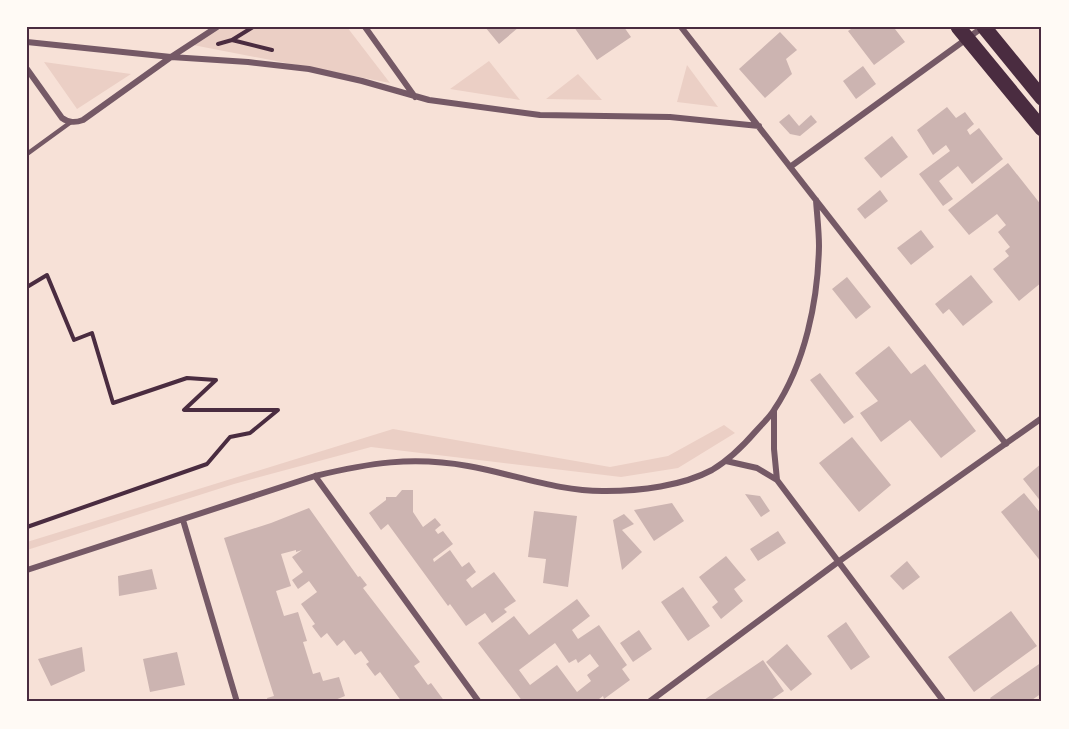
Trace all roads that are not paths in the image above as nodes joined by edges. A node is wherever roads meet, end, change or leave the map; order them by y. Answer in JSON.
{"nodes":[{"id":1,"x":217,"y":27,"type":"edge"},
{"id":2,"x":365,"y":27,"type":"edge"},
{"id":3,"x":681,"y":27,"type":"edge"},
{"id":4,"x":984,"y":27,"type":"edge"},
{"id":5,"x":963,"y":33,"type":"edge"},
{"id":6,"x":27,"y":42,"type":"edge"},
{"id":7,"x":171,"y":57,"type":"junction"},
{"id":8,"x":27,"y":69,"type":"edge"},
{"id":9,"x":415,"y":97,"type":"junction"},
{"id":10,"x":1042,"y":98,"type":"edge"},
{"id":11,"x":71,"y":122,"type":"junction"},
{"id":12,"x":759,"y":126,"type":"junction"},
{"id":13,"x":1042,"y":129,"type":"edge"},
{"id":14,"x":27,"y":154,"type":"edge"},
{"id":15,"x":790,"y":167,"type":"junction"},
{"id":16,"x":816,"y":201,"type":"junction"},
{"id":17,"x":774,"y":411,"type":"junction"},
{"id":18,"x":1042,"y":418,"type":"edge"},
{"id":19,"x":1006,"y":444,"type":"junction"},
{"id":20,"x":726,"y":461,"type":"junction"},
{"id":21,"x":315,"y":477,"type":"junction"},
{"id":22,"x":777,"y":480,"type":"junction"},
{"id":23,"x":183,"y":520,"type":"junction"},
{"id":24,"x":838,"y":562,"type":"junction"},
{"id":25,"x":27,"y":570,"type":"edge"},
{"id":26,"x":237,"y":702,"type":"edge"},
{"id":27,"x":479,"y":702,"type":"edge"},
{"id":28,"x":649,"y":702,"type":"edge"},
{"id":29,"x":944,"y":702,"type":"edge"}],
"edges":[{"from":1,"to":7,"type":"street"},
{"from":2,"to":9,"type":"street"},
{"from":3,"to":12,"type":"street"},
{"from":4,"to":5,"type":"street"},
{"from":4,"to":10,"type":"main road"},
{"from":5,"to":13,"type":"main road"},
{"from":5,"to":15,"type":"street"},
{"from":6,"to":7,"type":"street"},
{"from":7,"to":9,"type":"street"},
{"from":7,"to":11,"type":"street"},
{"from":8,"to":11,"type":"street"},
{"from":9,"to":12,"type":"street"},
{"from":11,"to":14,"type":"lane"},
{"from":12,"to":15,"type":"street"},
{"from":15,"to":16,"type":"street"},
{"from":16,"to":17,"type":"street"},
{"from":16,"to":19,"type":"street"},
{"from":17,"to":20,"type":"street"},
{"from":17,"to":22,"type":"street"},
{"from":18,"to":19,"type":"street"},
{"from":19,"to":24,"type":"street"},
{"from":20,"to":21,"type":"street"},
{"from":20,"to":22,"type":"street"},
{"from":21,"to":23,"type":"street"},
{"from":21,"to":27,"type":"street"},
{"from":22,"to":24,"type":"street"},
{"from":23,"to":25,"type":"street"},
{"from":23,"to":26,"type":"street"},
{"from":24,"to":28,"type":"street"},
{"from":24,"to":29,"type":"street"}]}
